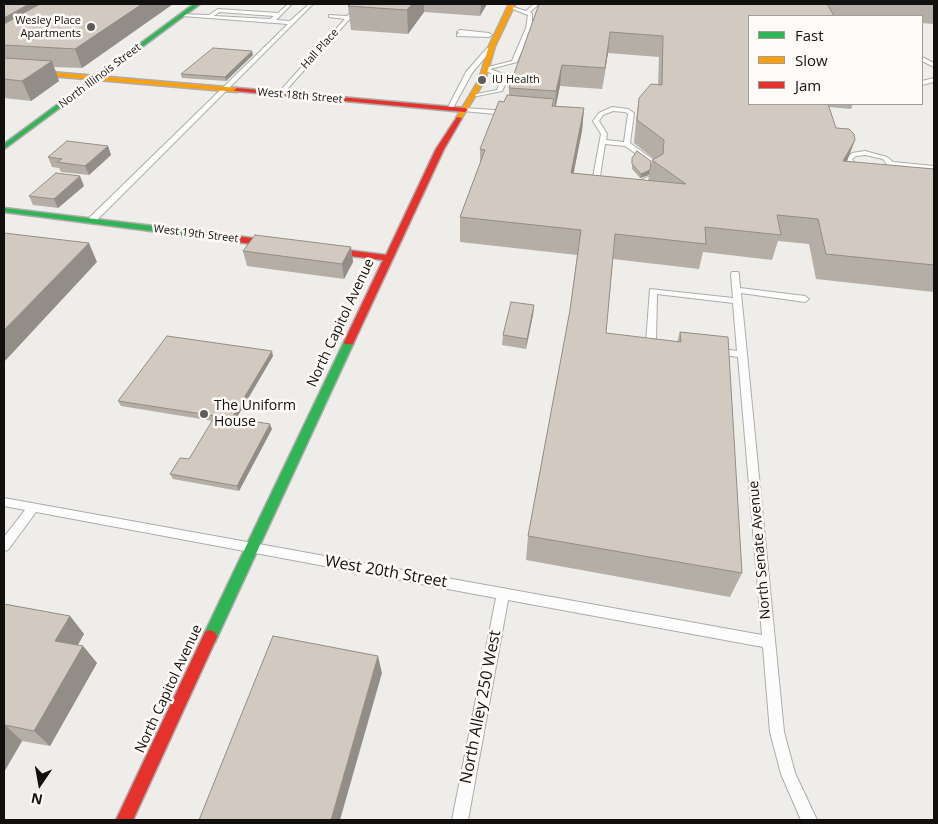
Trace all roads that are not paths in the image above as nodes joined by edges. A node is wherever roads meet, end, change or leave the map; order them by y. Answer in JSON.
{"nodes":[{"id":1,"x":197,"y":4,"type":"edge"},
{"id":2,"x":290,"y":4,"type":"edge"},
{"id":3,"x":310,"y":4,"type":"edge"},
{"id":4,"x":361,"y":4,"type":"edge"},
{"id":5,"x":537,"y":4,"type":"edge"},
{"id":6,"x":511,"y":6,"type":"edge"},
{"id":7,"x":257,"y":8,"type":"dead end"},
{"id":8,"x":528,"y":12,"type":"junction"},
{"id":9,"x":252,"y":13,"type":"junction"},
{"id":10,"x":279,"y":14,"type":"junction"},
{"id":11,"x":182,"y":15,"type":"junction"},
{"id":12,"x":330,"y":16,"type":"dead end"},
{"id":13,"x":210,"y":17,"type":"junction"},
{"id":14,"x":348,"y":18,"type":"junction"},
{"id":15,"x":271,"y":21,"type":"junction"},
{"id":16,"x":290,"y":23,"type":"junction"},
{"id":17,"x":459,"y":33,"type":"dead end"},
{"id":18,"x":492,"y":39,"type":"junction"},
{"id":19,"x":486,"y":69,"type":"junction"},
{"id":20,"x":4,"y":70,"type":"edge"},
{"id":21,"x":97,"y":78,"type":"junction"},
{"id":22,"x":223,"y":89,"type":"junction"},
{"id":23,"x":280,"y":94,"type":"junction"},
{"id":24,"x":474,"y":96,"type":"junction"},
{"id":25,"x":450,"y":109,"type":"junction"},
{"id":26,"x":465,"y":110,"type":"junction"},
{"id":27,"x":517,"y":114,"type":"edge"},
{"id":28,"x":586,"y":120,"type":"edge"},
{"id":29,"x":596,"y":121,"type":"junction"},
{"id":30,"x":602,"y":142,"type":"junction"},
{"id":31,"x":627,"y":144,"type":"junction"},
{"id":32,"x":4,"y":148,"type":"edge"},
{"id":33,"x":891,"y":164,"type":"junction"},
{"id":34,"x":934,"y":168,"type":"edge"},
{"id":35,"x":4,"y":210,"type":"edge"},
{"id":36,"x":91,"y":221,"type":"junction"},
{"id":37,"x":388,"y":258,"type":"junction"},
{"id":38,"x":735,"y":274,"type":"dead end"},
{"id":39,"x":737,"y":296,"type":"junction"},
{"id":40,"x":805,"y":299,"type":"dead end"},
{"id":41,"x":669,"y":346,"type":"edge"},
{"id":42,"x":706,"y":350,"type":"edge"},
{"id":43,"x":742,"y":355,"type":"junction"},
{"id":44,"x":4,"y":502,"type":"edge"},
{"id":45,"x":34,"y":507,"type":"junction"},
{"id":46,"x":4,"y":546,"type":"edge"},
{"id":47,"x":252,"y":548,"type":"junction"},
{"id":48,"x":503,"y":594,"type":"junction"},
{"id":49,"x":768,"y":642,"type":"junction"},
{"id":50,"x":124,"y":820,"type":"edge"},
{"id":51,"x":460,"y":820,"type":"edge"},
{"id":52,"x":809,"y":820,"type":"edge"}],
"edges":[{"from":1,"to":11,"type":"main road","name":"North Illinois Street"},
{"from":2,"to":10,"type":"lane"},
{"from":3,"to":16,"type":"lane"},
{"from":4,"to":14,"type":"lane","name":"Hall Place"},
{"from":5,"to":8,"type":"lane"},
{"from":6,"to":8,"type":"lane"},
{"from":6,"to":18,"type":"main road","name":"North Capitol Avenue"},
{"from":7,"to":9,"type":"lane"},
{"from":8,"to":19,"type":"lane"},
{"from":9,"to":10,"type":"lane"},
{"from":9,"to":13,"type":"lane"},
{"from":10,"to":15,"type":"lane"},
{"from":11,"to":13,"type":"lane"},
{"from":11,"to":21,"type":"main road","name":"North Illinois Street"},
{"from":12,"to":14,"type":"lane"},
{"from":13,"to":15,"type":"lane"},
{"from":14,"to":23,"type":"lane","name":"Hall Place"},
{"from":15,"to":16,"type":"lane"},
{"from":16,"to":22,"type":"lane"},
{"from":17,"to":18,"type":"lane"},
{"from":18,"to":19,"type":"main road","name":"North Capitol Avenue"},
{"from":18,"to":25,"type":"lane"},
{"from":19,"to":24,"type":"main road","name":"North Capitol Avenue"},
{"from":19,"to":24,"type":"lane"},
{"from":20,"to":21,"type":"main road","name":"West 18th Street"},
{"from":21,"to":22,"type":"main road","name":"West 18th Street"},
{"from":21,"to":32,"type":"main road","name":"North Illinois Street"},
{"from":22,"to":23,"type":"main road","name":"West 18th Street"},
{"from":22,"to":36,"type":"lane"},
{"from":23,"to":25,"type":"main road","name":"West 18th Street"},
{"from":24,"to":26,"type":"main road","name":"North Capitol Avenue"},
{"from":25,"to":26,"type":"main road","name":"West 18th Street"},
{"from":26,"to":27,"type":"lane","name":"West 18th Street"},
{"from":26,"to":37,"type":"main road","name":"North Capitol Avenue"},
{"from":28,"to":29,"type":"lane"},
{"from":29,"to":30,"type":"lane"},
{"from":29,"to":31,"type":"lane"},
{"from":30,"to":31,"type":"lane"},
{"from":30,"to":31,"type":"lane"},
{"from":33,"to":33,"type":"lane"},
{"from":33,"to":34,"type":"lane"},
{"from":35,"to":36,"type":"main road","name":"West 19th Street"},
{"from":36,"to":37,"type":"main road","name":"West 19th Street"},
{"from":37,"to":47,"type":"main road","name":"North Capitol Avenue"},
{"from":38,"to":39,"type":"lane","name":"North Senate Avenue"},
{"from":39,"to":40,"type":"lane"},
{"from":39,"to":41,"type":"lane"},
{"from":39,"to":43,"type":"lane","name":"North Senate Avenue"},
{"from":42,"to":43,"type":"lane"},
{"from":43,"to":49,"type":"lane","name":"North Senate Avenue"},
{"from":44,"to":45,"type":"lane","name":"West 20th Street"},
{"from":45,"to":46,"type":"lane"},
{"from":45,"to":47,"type":"lane","name":"West 20th Street"},
{"from":47,"to":48,"type":"lane","name":"West 20th Street"},
{"from":47,"to":50,"type":"main road","name":"North Capitol Avenue"},
{"from":48,"to":49,"type":"lane","name":"West 20th Street"},
{"from":48,"to":51,"type":"lane","name":"North Alley 250 West"},
{"from":49,"to":52,"type":"lane","name":"North Senate Avenue"}]}
